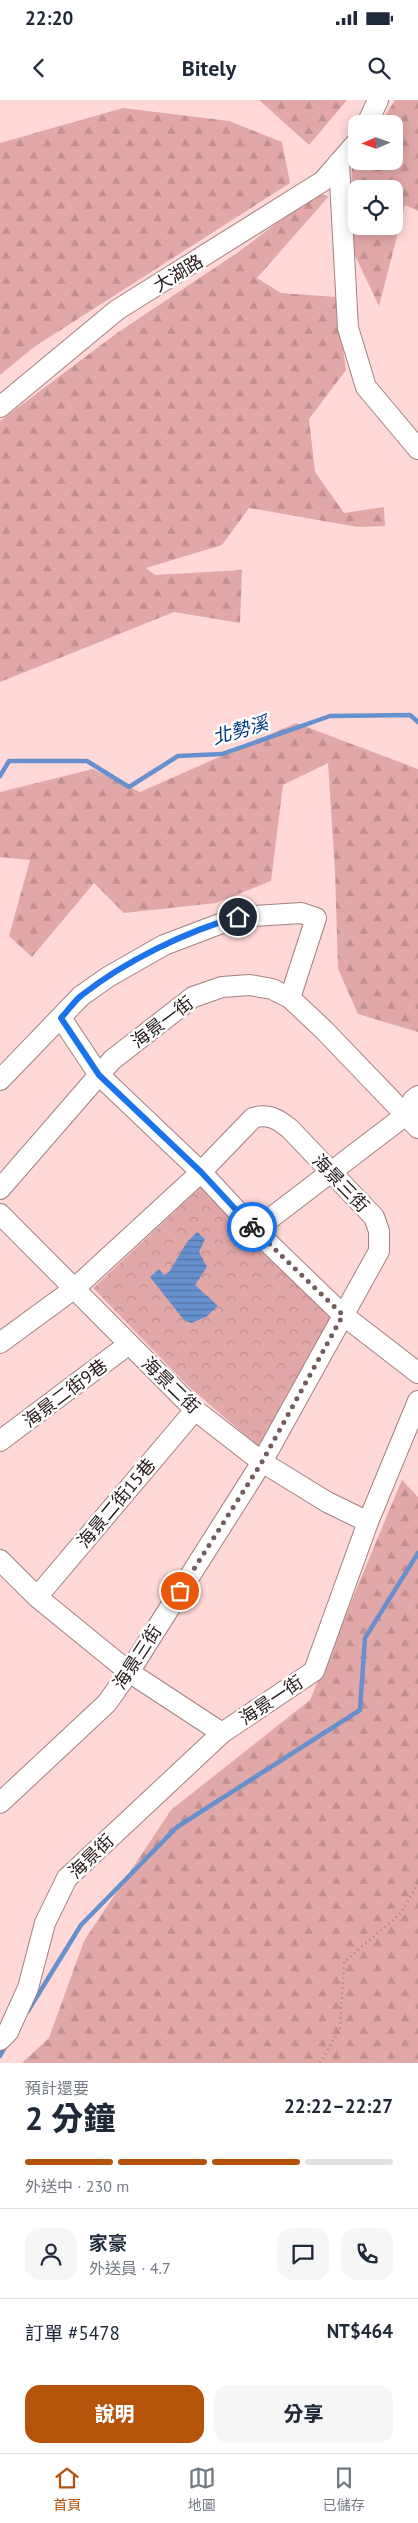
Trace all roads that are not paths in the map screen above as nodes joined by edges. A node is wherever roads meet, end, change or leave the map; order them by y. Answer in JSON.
{"nodes":[{"id":1,"x":378,"y":100,"type":"edge"},
{"id":2,"x":371,"y":115,"type":"edge"},
{"id":3,"x":348,"y":152,"type":"edge"},
{"id":4,"x":340,"y":162,"type":"junction"},
{"id":5,"x":0,"y":407,"type":"edge"},
{"id":6,"x":418,"y":449,"type":"edge"},
{"id":7,"x":290,"y":998,"type":"junction"},
{"id":8,"x":61,"y":1018,"type":"junction"},
{"id":9,"x":99,"y":1075,"type":"junction"},
{"id":10,"x":0,"y":1080,"type":"edge"},
{"id":11,"x":418,"y":1096,"type":"edge"},
{"id":12,"x":413,"y":1121,"type":"edge"},
{"id":13,"x":201,"y":1172,"type":"junction"},
{"id":14,"x":329,"y":1172,"type":"junction"},
{"id":15,"x":0,"y":1189,"type":"edge"},
{"id":16,"x":0,"y":1214,"type":"edge"},
{"id":17,"x":255,"y":1230,"type":"junction"},
{"id":18,"x":75,"y":1288,"type":"junction"},
{"id":19,"x":343,"y":1315,"type":"junction"},
{"id":20,"x":0,"y":1343,"type":"edge"},
{"id":21,"x":129,"y":1344,"type":"junction"},
{"id":22,"x":418,"y":1373,"type":"edge"},
{"id":23,"x":418,"y":1401,"type":"edge"},
{"id":24,"x":195,"y":1410,"type":"junction"},
{"id":25,"x":0,"y":1441,"type":"edge"},
{"id":26,"x":262,"y":1462,"type":"junction"},
{"id":27,"x":368,"y":1522,"type":"junction"},
{"id":28,"x":0,"y":1560,"type":"edge"},
{"id":29,"x":37,"y":1597,"type":"junction"},
{"id":30,"x":129,"y":1672,"type":"junction"},
{"id":31,"x":222,"y":1733,"type":"junction"},
{"id":32,"x":0,"y":1803,"type":"edge"},
{"id":33,"x":0,"y":2040,"type":"edge"}],
"edges":[{"from":1,"to":2,"type":"street"},
{"from":3,"to":4,"type":"street","name":"大湖路"},
{"from":4,"to":5,"type":"street","name":"大湖路"},
{"from":4,"to":6,"type":"street"},
{"from":7,"to":8,"type":"street"},
{"from":7,"to":9,"type":"street","name":"海景一街"},
{"from":7,"to":12,"type":"street","name":"海景一街"},
{"from":8,"to":9,"type":"street"},
{"from":8,"to":10,"type":"street"},
{"from":9,"to":13,"type":"street"},
{"from":9,"to":15,"type":"street","name":"海景一街"},
{"from":11,"to":12,"type":"street"},
{"from":12,"to":14,"type":"street"},
{"from":13,"to":14,"type":"street","name":"海景三街"},
{"from":13,"to":17,"type":"street"},
{"from":13,"to":18,"type":"street","name":"海景三街"},
{"from":14,"to":17,"type":"street"},
{"from":14,"to":19,"type":"street","name":"海景三街"},
{"from":16,"to":18,"type":"street","name":"海景二街"},
{"from":17,"to":19,"type":"street"},
{"from":18,"to":20,"type":"street","name":"海景三街"},
{"from":18,"to":21,"type":"street","name":"海景二街"},
{"from":19,"to":22,"type":"street"},
{"from":19,"to":26,"type":"street","name":"海景三街"},
{"from":21,"to":24,"type":"street","name":"海景二街"},
{"from":21,"to":25,"type":"street","name":"海景二街9巷"},
{"from":23,"to":27,"type":"street","name":"海景一街"},
{"from":24,"to":26,"type":"street","name":"海景二街"},
{"from":24,"to":29,"type":"street","name":"海景二街15巷"},
{"from":26,"to":27,"type":"street","name":"海景二街"},
{"from":26,"to":30,"type":"street","name":"海景三街"},
{"from":27,"to":31,"type":"street","name":"海景一街"},
{"from":28,"to":29,"type":"street","name":"海景一街"},
{"from":29,"to":30,"type":"street","name":"海景一街"},
{"from":30,"to":31,"type":"street","name":"海景一街"},
{"from":30,"to":32,"type":"street","name":"海景三街"},
{"from":31,"to":33,"type":"street","name":"海景街"}]}
